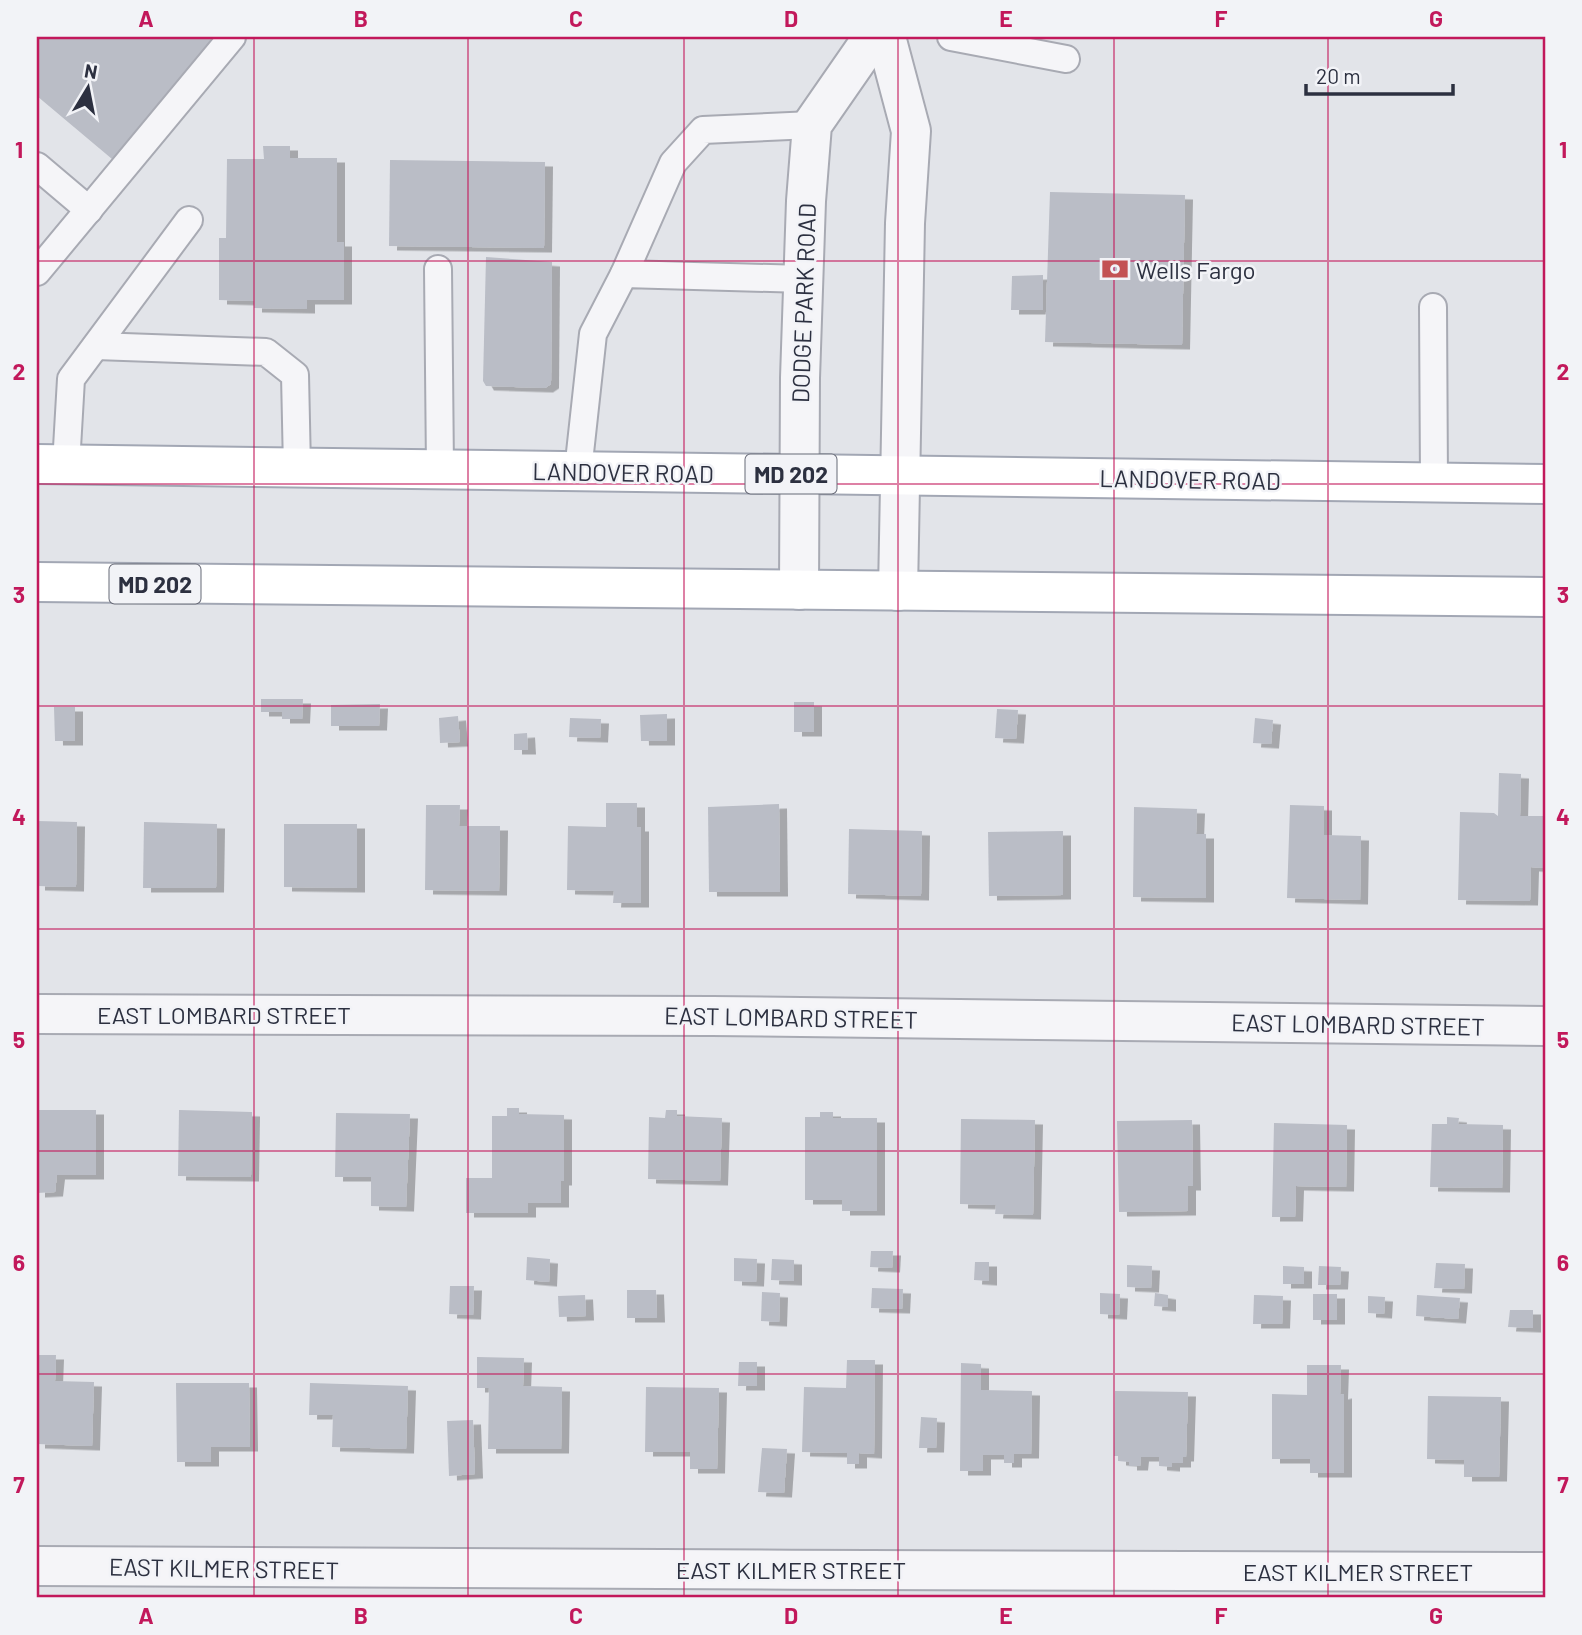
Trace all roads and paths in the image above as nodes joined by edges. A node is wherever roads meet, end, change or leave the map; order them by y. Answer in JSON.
{"nodes":[{"id":1,"x":232,"y":37,"type":"edge"},
{"id":2,"x":873,"y":37,"type":"edge"},
{"id":3,"x":886,"y":37,"type":"edge"},
{"id":4,"x":951,"y":37,"type":"edge"},
{"id":5,"x":1066,"y":59,"type":"dead end"},
{"id":6,"x":812,"y":125,"type":"junction"},
{"id":7,"x":37,"y":166,"type":"edge"},
{"id":8,"x":89,"y":210,"type":"junction"},
{"id":9,"x":189,"y":220,"type":"dead end"},
{"id":10,"x":438,"y":269,"type":"dead end"},
{"id":11,"x":37,"y":272,"type":"edge"},
{"id":12,"x":624,"y":274,"type":"junction"},
{"id":13,"x":804,"y":279,"type":"junction"},
{"id":14,"x":1433,"y":307,"type":"dead end"},
{"id":15,"x":96,"y":346,"type":"junction"},
{"id":16,"x":51,"y":464,"type":"edge"},
{"id":17,"x":297,"y":468,"type":"junction"},
{"id":18,"x":440,"y":469,"type":"junction"},
{"id":19,"x":578,"y":471,"type":"junction"},
{"id":20,"x":800,"y":474,"type":"junction"},
{"id":21,"x":901,"y":475,"type":"junction"},
{"id":22,"x":1434,"y":482,"type":"junction"},
{"id":23,"x":1545,"y":484,"type":"edge"},
{"id":24,"x":37,"y":582,"type":"edge"},
{"id":25,"x":799,"y":590,"type":"junction"},
{"id":26,"x":898,"y":591,"type":"junction"},
{"id":27,"x":1545,"y":597,"type":"edge"},
{"id":28,"x":37,"y":1014,"type":"edge"},
{"id":29,"x":1545,"y":1026,"type":"edge"},
{"id":30,"x":37,"y":1566,"type":"edge"},
{"id":31,"x":1545,"y":1572,"type":"edge"}],
"edges":[{"from":1,"to":8,"type":"lane"},
{"from":2,"to":6,"type":"street"},
{"from":3,"to":21,"type":"street"},
{"from":4,"to":5,"type":"lane"},
{"from":6,"to":12,"type":"lane"},
{"from":6,"to":13,"type":"street","name":"DODGE PARK ROAD"},
{"from":7,"to":8,"type":"lane"},
{"from":8,"to":11,"type":"lane"},
{"from":9,"to":15,"type":"lane"},
{"from":10,"to":18,"type":"lane"},
{"from":12,"to":13,"type":"lane"},
{"from":12,"to":19,"type":"lane"},
{"from":13,"to":20,"type":"street","name":"DODGE PARK ROAD"},
{"from":14,"to":22,"type":"lane"},
{"from":15,"to":16,"type":"lane"},
{"from":15,"to":17,"type":"lane"},
{"from":16,"to":17,"type":"main road","name":"LANDOVER ROAD","number":"MD 202"},
{"from":17,"to":18,"type":"main road","name":"LANDOVER ROAD","number":"MD 202"},
{"from":18,"to":19,"type":"main road","name":"LANDOVER ROAD","number":"MD 202"},
{"from":19,"to":20,"type":"main road","name":"LANDOVER ROAD","number":"MD 202"},
{"from":20,"to":21,"type":"main road","name":"LANDOVER ROAD","number":"MD 202"},
{"from":20,"to":25,"type":"street","name":"DODGE PARK ROAD"},
{"from":21,"to":22,"type":"main road","name":"LANDOVER ROAD","number":"MD 202"},
{"from":21,"to":26,"type":"street"},
{"from":22,"to":23,"type":"main road","name":"LANDOVER ROAD","number":"MD 202"},
{"from":24,"to":25,"type":"main road","number":"MD 202"},
{"from":25,"to":26,"type":"main road","number":"MD 202"},
{"from":26,"to":27,"type":"main road","number":"MD 202"},
{"from":28,"to":29,"type":"street","name":"EAST LOMBARD STREET"},
{"from":30,"to":31,"type":"street","name":"EAST KILMER STREET"}]}
